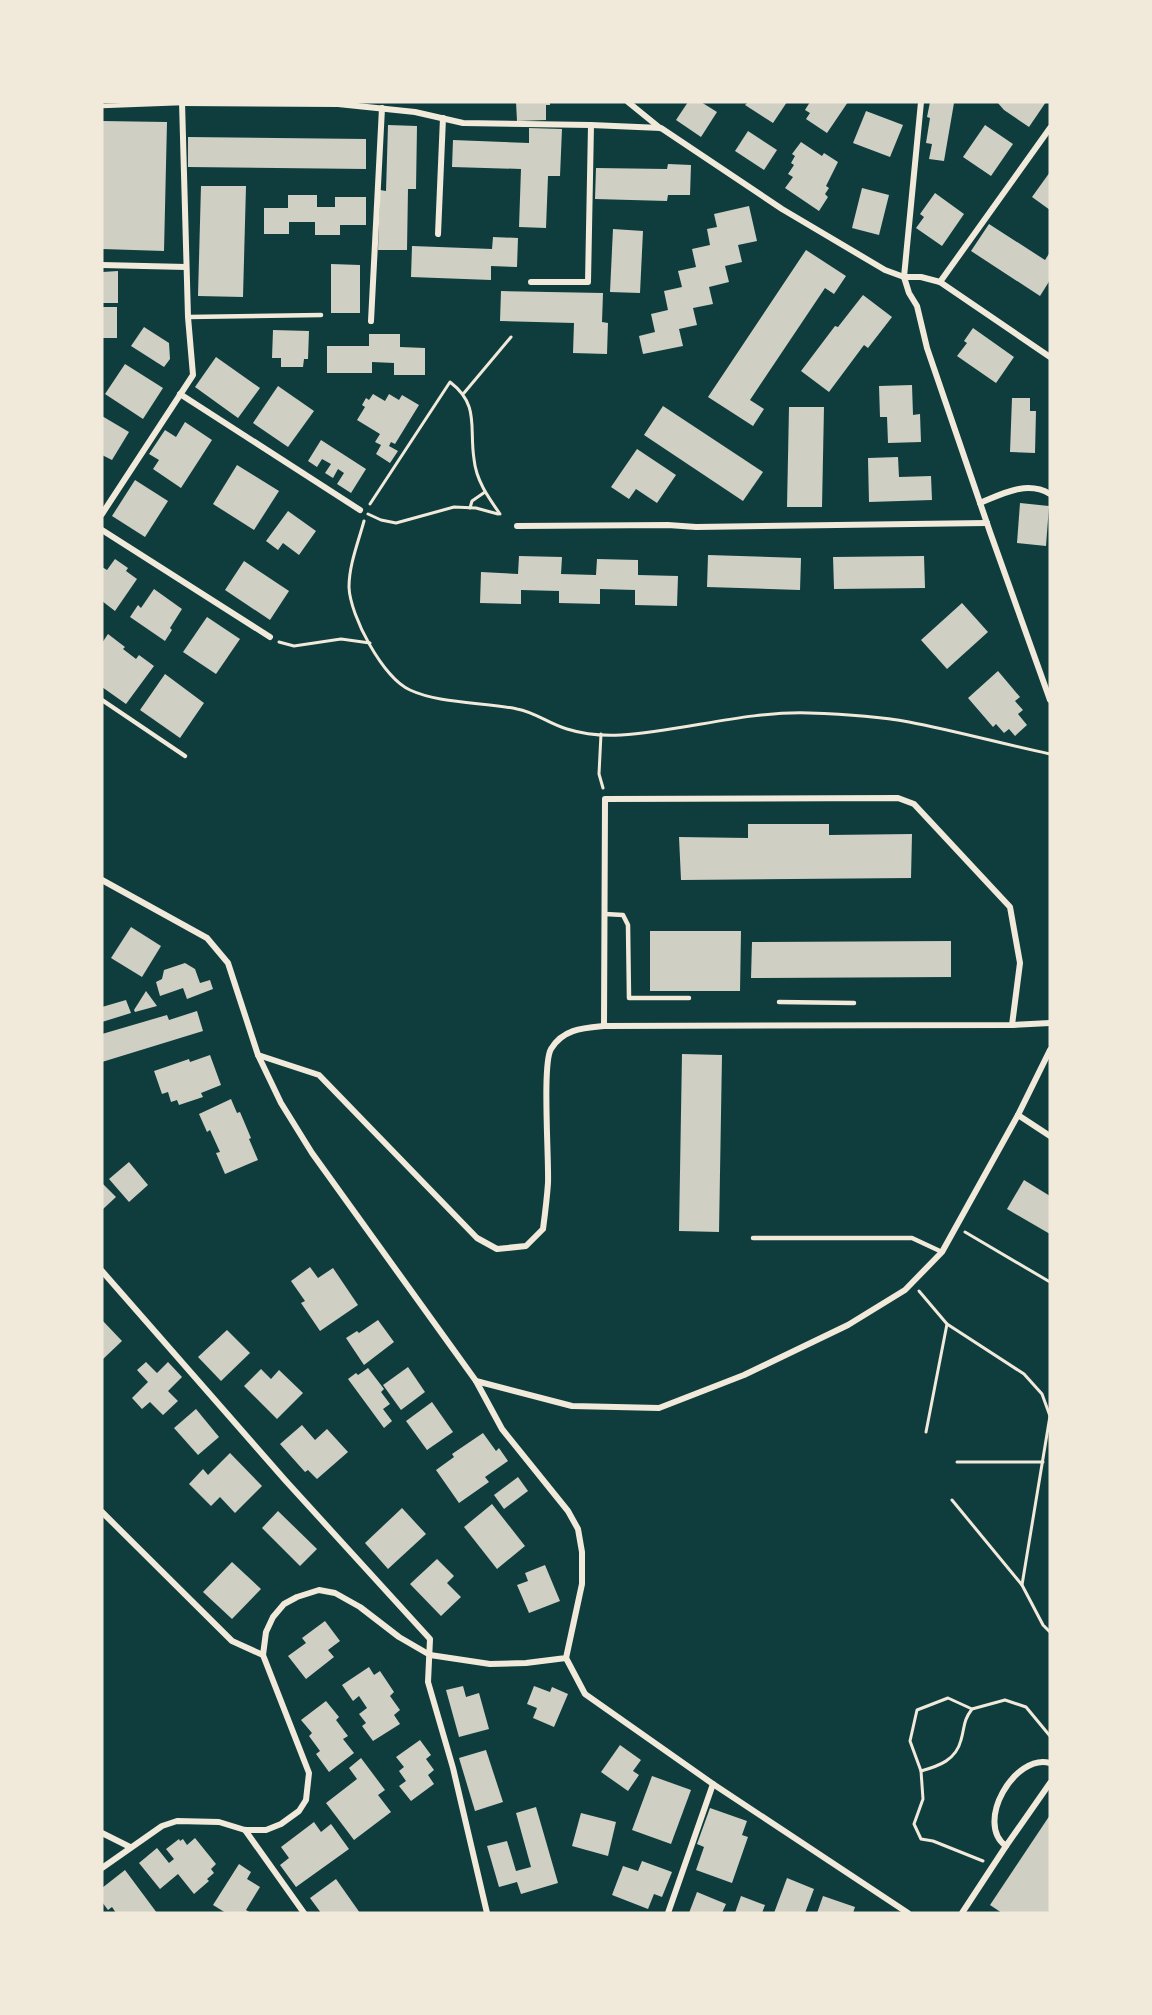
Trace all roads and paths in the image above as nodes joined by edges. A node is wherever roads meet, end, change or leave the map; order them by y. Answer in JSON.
{"nodes":[{"id":1,"x":182,"y":102,"type":"edge"},
{"id":2,"x":628,"y":102,"type":"edge"},
{"id":3,"x":921,"y":102,"type":"edge"},
{"id":4,"x":338,"y":103,"type":"edge"},
{"id":5,"x":102,"y":105,"type":"edge"},
{"id":6,"x":382,"y":108,"type":"junction"},
{"id":7,"x":443,"y":118,"type":"junction"},
{"id":8,"x":591,"y":125,"type":"junction"},
{"id":9,"x":661,"y":128,"type":"junction"},
{"id":10,"x":1050,"y":128,"type":"edge"},
{"id":11,"x":438,"y":234,"type":"dead end"},
{"id":12,"x":102,"y":265,"type":"edge"},
{"id":13,"x":186,"y":267,"type":"junction"},
{"id":14,"x":904,"y":277,"type":"junction"},
{"id":15,"x":531,"y":282,"type":"dead end"},
{"id":16,"x":940,"y":282,"type":"junction"},
{"id":17,"x":321,"y":315,"type":"dead end"},
{"id":18,"x":188,"y":317,"type":"junction"},
{"id":19,"x":371,"y":321,"type":"dead end"},
{"id":20,"x":511,"y":337,"type":"dead end"},
{"id":21,"x":1050,"y":357,"type":"edge"},
{"id":22,"x":464,"y":393,"type":"junction"},
{"id":23,"x":180,"y":394,"type":"junction"},
{"id":24,"x":485,"y":492,"type":"junction"},
{"id":25,"x":1050,"y":494,"type":"edge"},
{"id":26,"x":980,"y":503,"type":"junction"},
{"id":27,"x":470,"y":508,"type":"junction"},
{"id":28,"x":363,"y":512,"type":"junction"},
{"id":29,"x":102,"y":514,"type":"edge"},
{"id":30,"x":987,"y":523,"type":"junction"},
{"id":31,"x":517,"y":526,"type":"dead end"},
{"id":32,"x":102,"y":530,"type":"edge"},
{"id":33,"x":273,"y":638,"type":"joint"},
{"id":34,"x":370,"y":643,"type":"junction"},
{"id":35,"x":102,"y":700,"type":"edge"},
{"id":36,"x":1050,"y":700,"type":"edge"},
{"id":37,"x":601,"y":734,"type":"junction"},
{"id":38,"x":1050,"y":754,"type":"edge"},
{"id":39,"x":185,"y":756,"type":"dead end"},
{"id":40,"x":605,"y":799,"type":"junction"},
{"id":41,"x":102,"y":880,"type":"edge"},
{"id":42,"x":605,"y":914,"type":"junction"},
{"id":43,"x":689,"y":998,"type":"dead end"},
{"id":44,"x":779,"y":1002,"type":"dead end"},
{"id":45,"x":854,"y":1003,"type":"dead end"},
{"id":46,"x":1050,"y":1023,"type":"edge"},
{"id":47,"x":1012,"y":1025,"type":"junction"},
{"id":48,"x":603,"y":1026,"type":"junction"},
{"id":49,"x":1050,"y":1050,"type":"edge"},
{"id":50,"x":258,"y":1056,"type":"junction"},
{"id":51,"x":1018,"y":1115,"type":"junction"},
{"id":52,"x":1050,"y":1136,"type":"edge"},
{"id":53,"x":956,"y":1227,"type":"junction"},
{"id":54,"x":753,"y":1238,"type":"dead end"},
{"id":55,"x":942,"y":1252,"type":"junction"},
{"id":56,"x":102,"y":1272,"type":"edge"},
{"id":57,"x":1050,"y":1282,"type":"edge"},
{"id":58,"x":912,"y":1283,"type":"junction"},
{"id":59,"x":947,"y":1324,"type":"junction"},
{"id":60,"x":476,"y":1381,"type":"junction"},
{"id":61,"x":1050,"y":1416,"type":"edge"},
{"id":62,"x":926,"y":1432,"type":"dead end"},
{"id":63,"x":957,"y":1462,"type":"dead end"},
{"id":64,"x":1043,"y":1462,"type":"junction"},
{"id":65,"x":952,"y":1500,"type":"dead end"},
{"id":66,"x":102,"y":1512,"type":"edge"},
{"id":67,"x":1022,"y":1585,"type":"junction"},
{"id":68,"x":1050,"y":1632,"type":"edge"},
{"id":69,"x":430,"y":1655,"type":"junction"},
{"id":70,"x":263,"y":1656,"type":"junction"},
{"id":71,"x":566,"y":1658,"type":"junction"},
{"id":72,"x":972,"y":1709,"type":"junction"},
{"id":73,"x":1050,"y":1736,"type":"edge"},
{"id":74,"x":1050,"y":1763,"type":"edge"},
{"id":75,"x":921,"y":1771,"type":"junction"},
{"id":76,"x":1050,"y":1783,"type":"edge"},
{"id":77,"x":713,"y":1784,"type":"junction"},
{"id":78,"x":245,"y":1830,"type":"junction"},
{"id":79,"x":102,"y":1833,"type":"edge"},
{"id":80,"x":1006,"y":1846,"type":"junction"},
{"id":81,"x":130,"y":1847,"type":"junction"},
{"id":82,"x":994,"y":1865,"type":"junction"},
{"id":83,"x":102,"y":1868,"type":"edge"},
{"id":84,"x":303,"y":1913,"type":"edge"},
{"id":85,"x":487,"y":1913,"type":"edge"},
{"id":86,"x":668,"y":1913,"type":"edge"},
{"id":87,"x":908,"y":1913,"type":"edge"},
{"id":88,"x":962,"y":1913,"type":"edge"}],
"edges":[{"from":1,"to":4,"type":"street"},
{"from":1,"to":5,"type":"lane"},
{"from":1,"to":13,"type":"street"},
{"from":2,"to":9,"type":"street"},
{"from":3,"to":14,"type":"street"},
{"from":4,"to":6,"type":"street"},
{"from":6,"to":7,"type":"street"},
{"from":6,"to":19,"type":"street"},
{"from":7,"to":8,"type":"street"},
{"from":7,"to":11,"type":"street"},
{"from":8,"to":9,"type":"street"},
{"from":8,"to":15,"type":"street"},
{"from":9,"to":14,"type":"street"},
{"from":10,"to":16,"type":"street"},
{"from":12,"to":13,"type":"street"},
{"from":13,"to":18,"type":"street"},
{"from":14,"to":16,"type":"street"},
{"from":14,"to":26,"type":"street"},
{"from":16,"to":21,"type":"street"},
{"from":17,"to":18,"type":"lane"},
{"from":18,"to":23,"type":"street"},
{"from":20,"to":22,"type":"path"},
{"from":22,"to":24,"type":"path"},
{"from":22,"to":28,"type":"path"},
{"from":23,"to":28,"type":"street"},
{"from":23,"to":29,"type":"street"},
{"from":24,"to":27,"type":"path"},
{"from":24,"to":27,"type":"path"},
{"from":25,"to":26,"type":"street"},
{"from":26,"to":30,"type":"street"},
{"from":27,"to":28,"type":"path"},
{"from":28,"to":34,"type":"path"},
{"from":30,"to":31,"type":"street"},
{"from":30,"to":36,"type":"street"},
{"from":32,"to":33,"type":"street"},
{"from":33,"to":34,"type":"path"},
{"from":34,"to":37,"type":"path"},
{"from":35,"to":39,"type":"lane"},
{"from":37,"to":38,"type":"path"},
{"from":37,"to":40,"type":"path"},
{"from":40,"to":42,"type":"street"},
{"from":40,"to":47,"type":"street"},
{"from":41,"to":50,"type":"street"},
{"from":42,"to":43,"type":"lane"},
{"from":42,"to":48,"type":"street"},
{"from":44,"to":45,"type":"lane"},
{"from":46,"to":47,"type":"street"},
{"from":47,"to":48,"type":"street"},
{"from":48,"to":50,"type":"street"},
{"from":49,"to":51,"type":"street"},
{"from":50,"to":60,"type":"street"},
{"from":51,"to":52,"type":"street"},
{"from":51,"to":53,"type":"street"},
{"from":53,"to":55,"type":"street"},
{"from":53,"to":57,"type":"path"},
{"from":54,"to":55,"type":"lane"},
{"from":55,"to":58,"type":"street"},
{"from":56,"to":69,"type":"street"},
{"from":58,"to":59,"type":"path"},
{"from":58,"to":60,"type":"street"},
{"from":59,"to":61,"type":"path"},
{"from":59,"to":62,"type":"path"},
{"from":60,"to":71,"type":"street"},
{"from":61,"to":64,"type":"path"},
{"from":63,"to":64,"type":"path"},
{"from":64,"to":67,"type":"path"},
{"from":65,"to":67,"type":"path"},
{"from":66,"to":70,"type":"street"},
{"from":67,"to":68,"type":"path"},
{"from":69,"to":70,"type":"street"},
{"from":69,"to":71,"type":"street"},
{"from":69,"to":85,"type":"street"},
{"from":70,"to":78,"type":"street"},
{"from":71,"to":77,"type":"street"},
{"from":72,"to":73,"type":"path"},
{"from":72,"to":75,"type":"path"},
{"from":72,"to":75,"type":"path"},
{"from":74,"to":80,"type":"street"},
{"from":75,"to":82,"type":"path"},
{"from":76,"to":80,"type":"street"},
{"from":77,"to":86,"type":"street"},
{"from":77,"to":87,"type":"street"},
{"from":78,"to":81,"type":"street"},
{"from":78,"to":84,"type":"street"},
{"from":79,"to":81,"type":"street"},
{"from":80,"to":82,"type":"street"},
{"from":81,"to":83,"type":"street"},
{"from":82,"to":88,"type":"street"}]}
